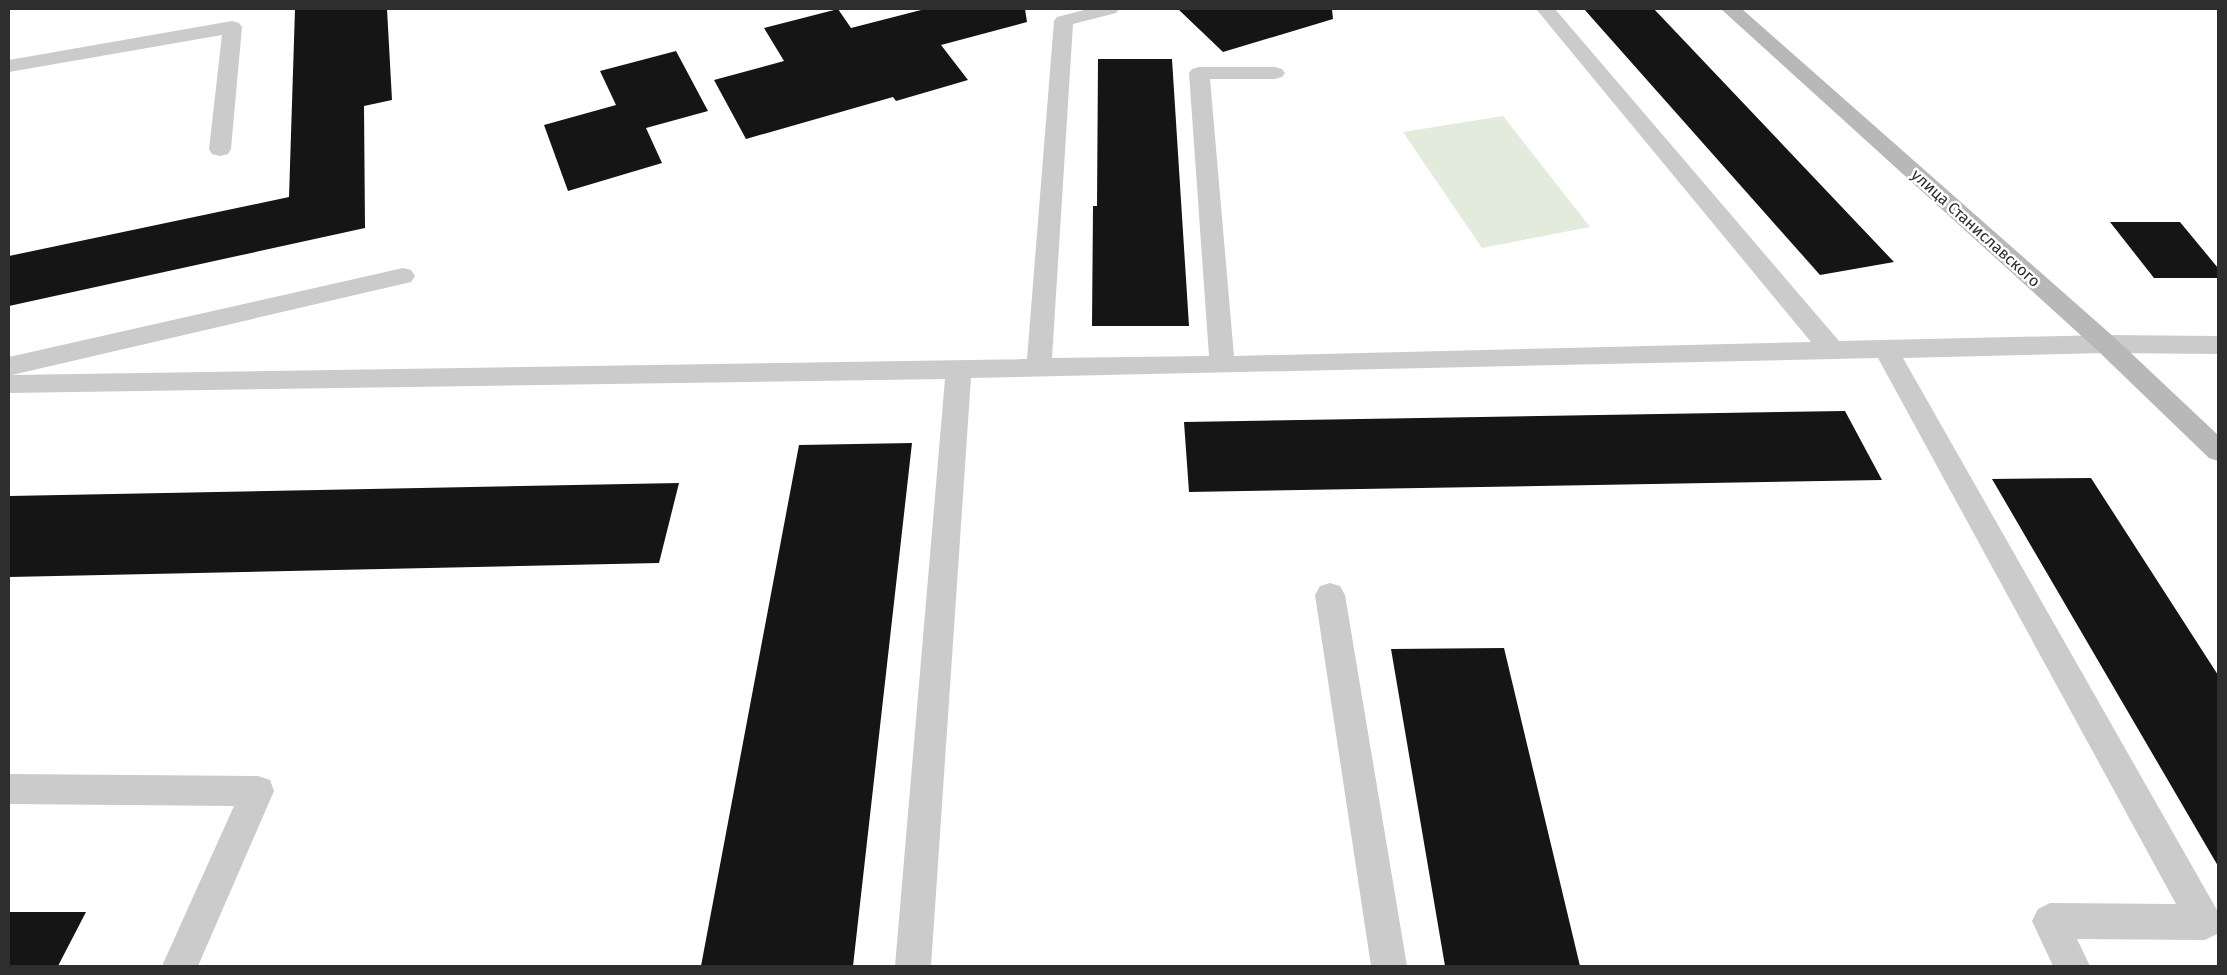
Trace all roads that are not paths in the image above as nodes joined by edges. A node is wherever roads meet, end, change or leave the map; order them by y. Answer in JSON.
{"nodes":[{"id":1,"x":1109,"y":9,"type":"edge"},
{"id":2,"x":1545,"y":9,"type":"edge"},
{"id":3,"x":1731,"y":9,"type":"edge"},
{"id":4,"x":9,"y":66,"type":"edge"},
{"id":5,"x":1276,"y":73,"type":"dead end"},
{"id":6,"x":220,"y":149,"type":"dead end"},
{"id":7,"x":403,"y":276,"type":"dead end"},
{"id":8,"x":2106,"y":344,"type":"junction"},
{"id":9,"x":2218,"y":344,"type":"edge"},
{"id":10,"x":1885,"y":349,"type":"junction"},
{"id":11,"x":1832,"y":350,"type":"junction"},
{"id":12,"x":9,"y":366,"type":"edge"},
{"id":13,"x":1222,"y":366,"type":"junction"},
{"id":14,"x":1039,"y":368,"type":"junction"},
{"id":15,"x":958,"y":369,"type":"junction"},
{"id":16,"x":9,"y":384,"type":"edge"},
{"id":17,"x":2218,"y":451,"type":"edge"},
{"id":18,"x":1330,"y":595,"type":"dead end"},
{"id":19,"x":9,"y":789,"type":"edge"},
{"id":20,"x":180,"y":966,"type":"edge"},
{"id":21,"x":913,"y":966,"type":"edge"},
{"id":22,"x":1389,"y":966,"type":"edge"},
{"id":23,"x":2072,"y":966,"type":"edge"}],
"edges":[{"from":1,"to":14,"type":"street"},
{"from":2,"to":11,"type":"street"},
{"from":3,"to":8,"type":"main road","name":"улица Станиславского"},
{"from":4,"to":6,"type":"street"},
{"from":5,"to":13,"type":"street"},
{"from":7,"to":12,"type":"street"},
{"from":8,"to":9,"type":"street"},
{"from":8,"to":10,"type":"street"},
{"from":8,"to":17,"type":"main road","name":"улица Станиславского"},
{"from":10,"to":11,"type":"street"},
{"from":10,"to":23,"type":"street"},
{"from":11,"to":13,"type":"street"},
{"from":13,"to":14,"type":"street"},
{"from":14,"to":15,"type":"street"},
{"from":15,"to":16,"type":"street"},
{"from":15,"to":21,"type":"street"},
{"from":18,"to":22,"type":"street"},
{"from":19,"to":20,"type":"street"}]}
